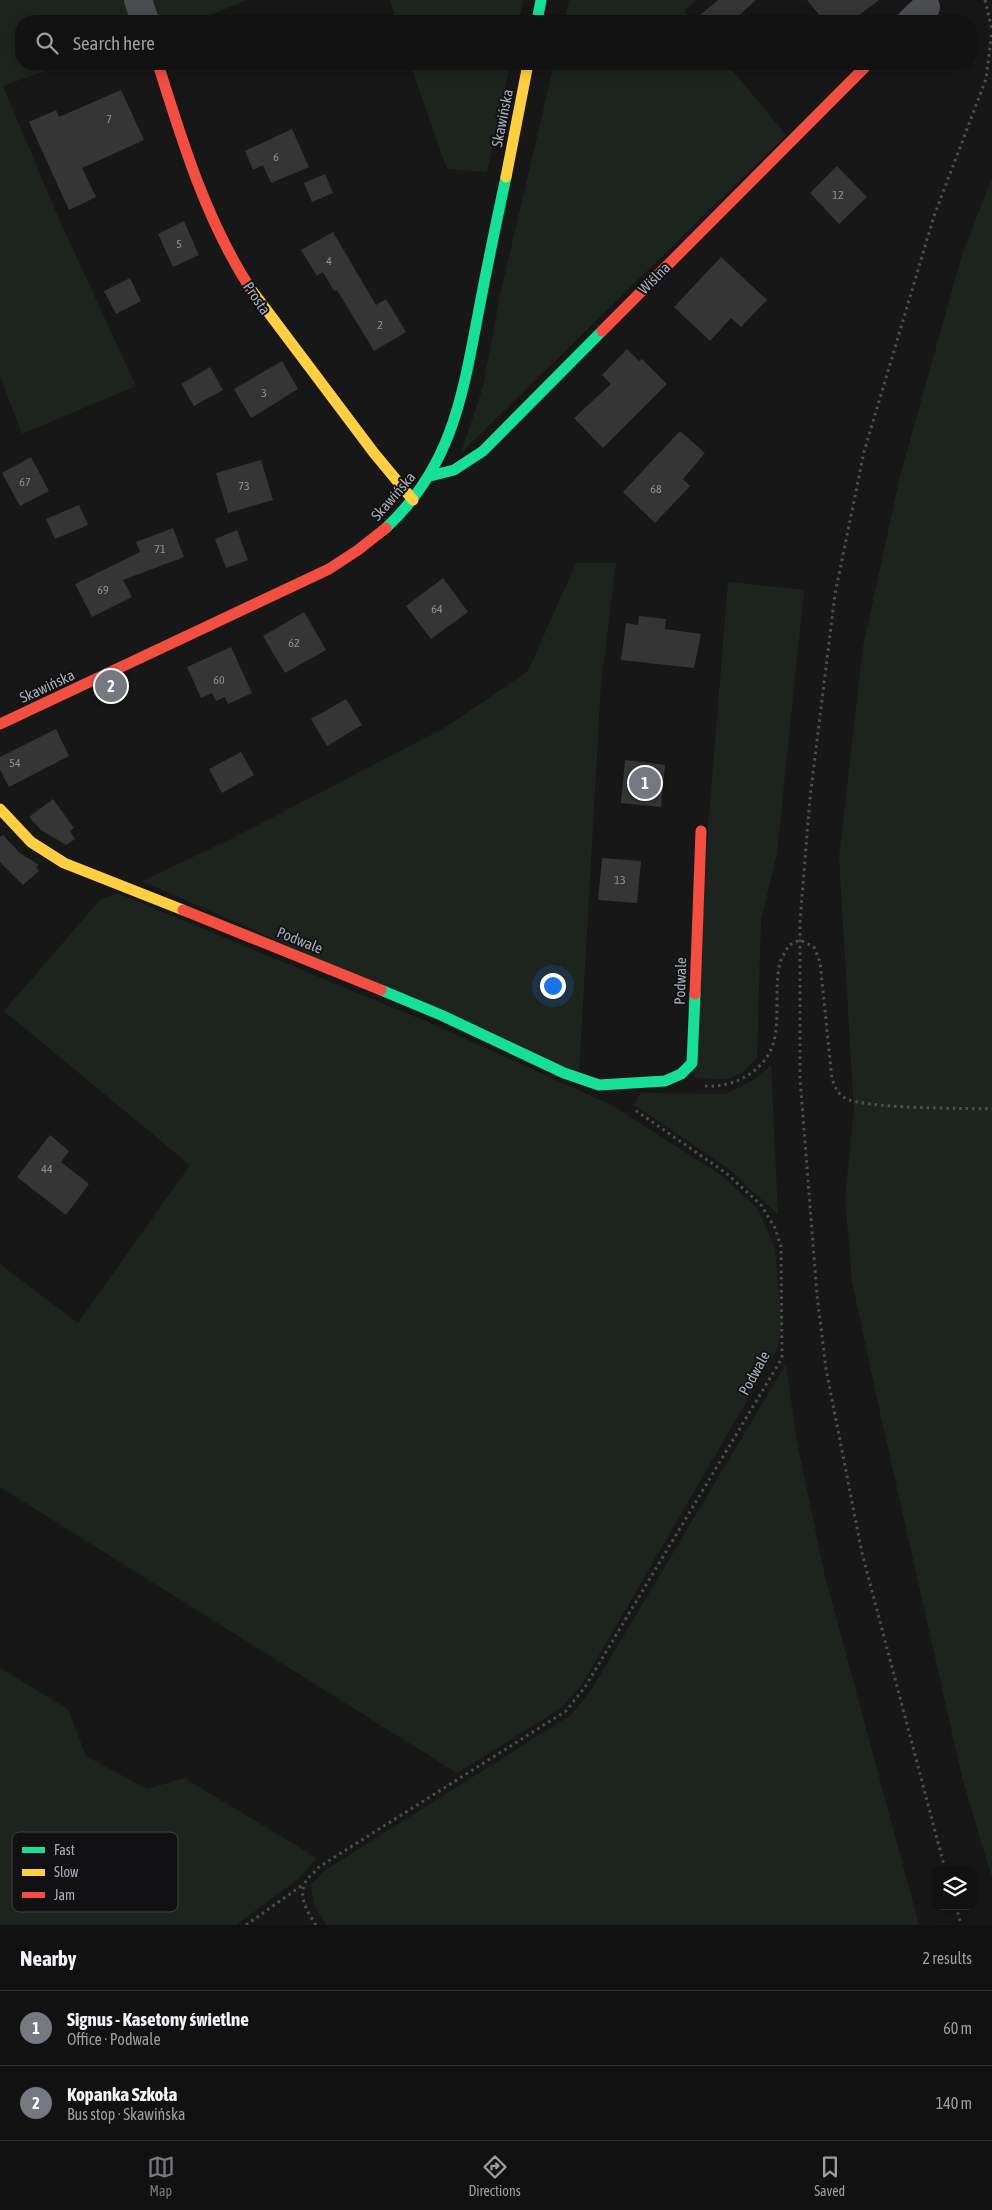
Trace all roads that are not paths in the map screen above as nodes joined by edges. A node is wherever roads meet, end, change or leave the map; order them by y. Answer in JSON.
{"nodes":[{"id":1,"x":138,"y":0,"type":"edge"},
{"id":2,"x":541,"y":0,"type":"edge"},
{"id":3,"x":143,"y":15,"type":"edge"},
{"id":4,"x":538,"y":15,"type":"edge"},
{"id":5,"x":160,"y":70,"type":"edge"},
{"id":6,"x":527,"y":70,"type":"edge"},
{"id":7,"x":862,"y":70,"type":"edge"},
{"id":8,"x":430,"y":476,"type":"junction"},
{"id":9,"x":413,"y":500,"type":"junction"},
{"id":10,"x":0,"y":724,"type":"edge"},
{"id":11,"x":0,"y":809,"type":"edge"},
{"id":12,"x":702,"y":831,"type":"dead end"}],
"edges":[{"from":1,"to":3,"type":"street"},
{"from":2,"to":4,"type":"street"},
{"from":5,"to":9,"type":"street","name":"Prosta"},
{"from":6,"to":8,"type":"street","name":"Skawińska"},
{"from":7,"to":8,"type":"street","name":"Wiślna"},
{"from":8,"to":9,"type":"street","name":"Skawińska"},
{"from":9,"to":10,"type":"street","name":"Skawińska"},
{"from":11,"to":12,"type":"street","name":"Podwale"}]}
